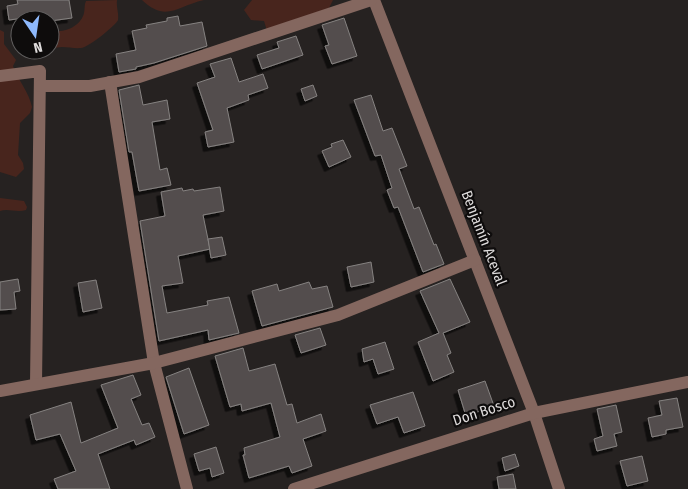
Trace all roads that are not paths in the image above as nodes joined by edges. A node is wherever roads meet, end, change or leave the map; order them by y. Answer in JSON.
{"nodes":[{"id":1,"x":372,"y":0,"type":"edge"},
{"id":2,"x":0,"y":76,"type":"edge"},
{"id":3,"x":110,"y":82,"type":"junction"},
{"id":4,"x":40,"y":86,"type":"junction"},
{"id":5,"x":476,"y":260,"type":"junction"},
{"id":6,"x":154,"y":363,"type":"junction"},
{"id":7,"x":688,"y":382,"type":"edge"},
{"id":8,"x":36,"y":384,"type":"junction"},
{"id":9,"x":0,"y":391,"type":"edge"},
{"id":10,"x":534,"y":413,"type":"junction"},
{"id":11,"x":188,"y":489,"type":"edge"},
{"id":12,"x":294,"y":489,"type":"edge"},
{"id":13,"x":559,"y":489,"type":"edge"}],
"edges":[{"from":1,"to":3,"type":"street"},
{"from":1,"to":5,"type":"street","name":"Benjamín Aceval"},
{"from":2,"to":4,"type":"street"},
{"from":3,"to":4,"type":"street"},
{"from":3,"to":6,"type":"street"},
{"from":4,"to":8,"type":"street"},
{"from":5,"to":6,"type":"street"},
{"from":5,"to":10,"type":"street","name":"Benjamín Aceval"},
{"from":6,"to":8,"type":"street"},
{"from":6,"to":11,"type":"street"},
{"from":7,"to":10,"type":"street","name":"Don Bosco"},
{"from":8,"to":9,"type":"street"},
{"from":10,"to":12,"type":"street","name":"Don Bosco"},
{"from":10,"to":13,"type":"street","name":"Benjamín Aceval"}]}
